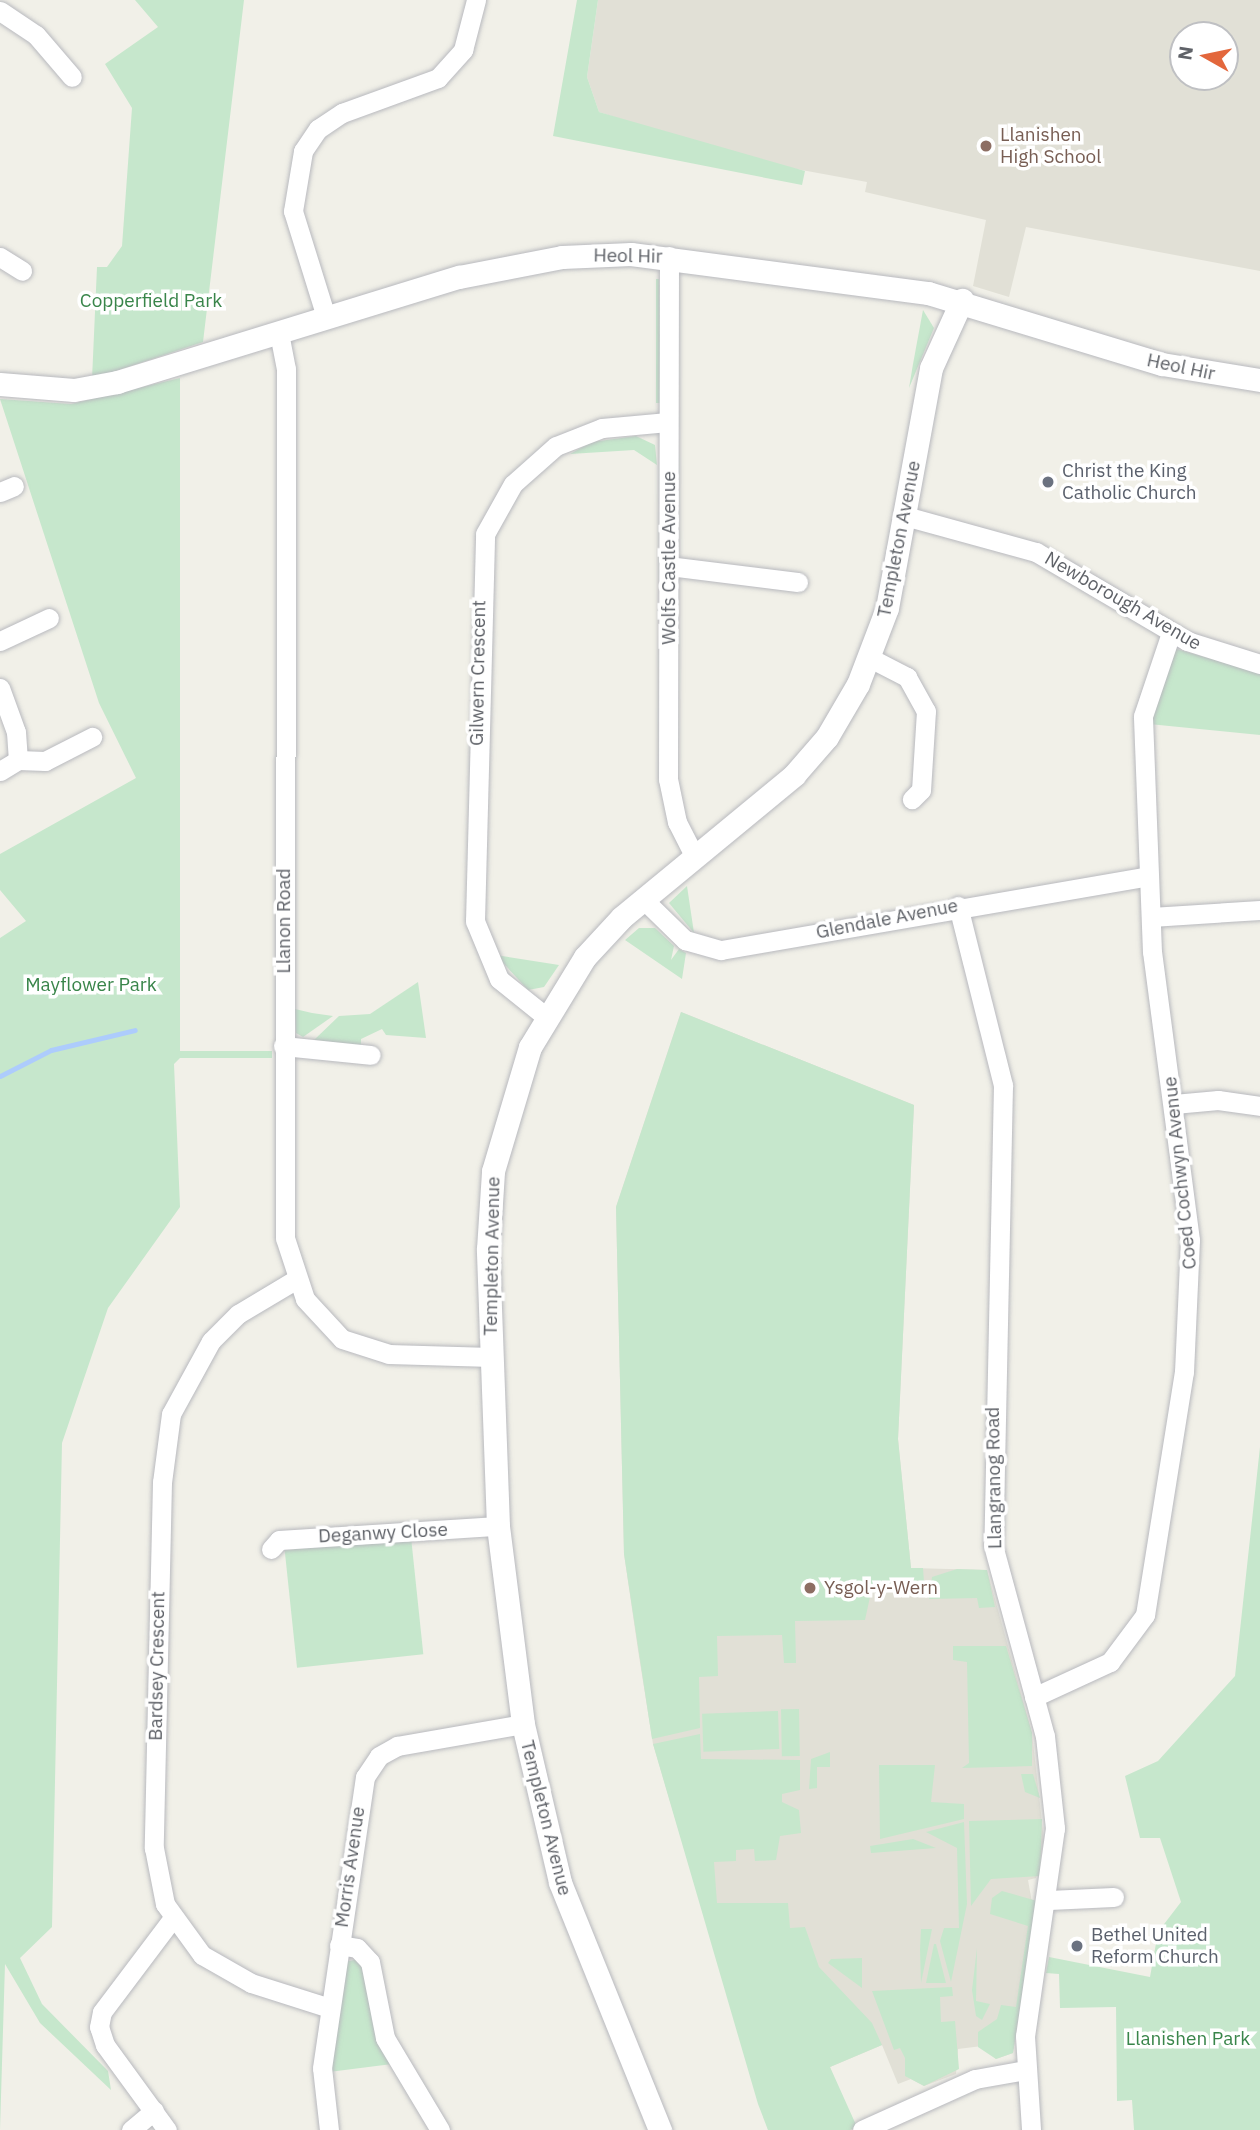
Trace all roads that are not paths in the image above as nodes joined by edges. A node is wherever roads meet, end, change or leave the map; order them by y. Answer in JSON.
{"nodes":[{"id":1,"x":476,"y":0,"type":"edge"},
{"id":2,"x":0,"y":11,"type":"edge"},
{"id":3,"x":72,"y":77,"type":"dead end"},
{"id":4,"x":668,"y":256,"type":"junction"},
{"id":5,"x":0,"y":257,"type":"edge"},
{"id":6,"x":22,"y":271,"type":"dead end"},
{"id":7,"x":962,"y":300,"type":"junction"},
{"id":8,"x":326,"y":317,"type":"junction"},
{"id":9,"x":279,"y":333,"type":"junction"},
{"id":10,"x":1260,"y":380,"type":"edge"},
{"id":11,"x":0,"y":384,"type":"edge"},
{"id":12,"x":668,"y":422,"type":"junction"},
{"id":13,"x":905,"y":516,"type":"junction"},
{"id":14,"x":669,"y":566,"type":"junction"},
{"id":15,"x":798,"y":582,"type":"dead end"},
{"id":16,"x":49,"y":618,"type":"dead end"},
{"id":17,"x":1171,"y":633,"type":"junction"},
{"id":18,"x":0,"y":641,"type":"edge"},
{"id":19,"x":870,"y":657,"type":"junction"},
{"id":20,"x":1260,"y":664,"type":"edge"},
{"id":21,"x":0,"y":688,"type":"edge"},
{"id":22,"x":92,"y":737,"type":"dead end"},
{"id":23,"x":18,"y":760,"type":"junction"},
{"id":24,"x":0,"y":772,"type":"edge"},
{"id":25,"x":912,"y":799,"type":"dead end"},
{"id":26,"x":694,"y":856,"type":"junction"},
{"id":27,"x":1149,"y":876,"type":"junction"},
{"id":28,"x":643,"y":899,"type":"junction"},
{"id":29,"x":958,"y":906,"type":"junction"},
{"id":30,"x":1260,"y":910,"type":"edge"},
{"id":31,"x":1151,"y":917,"type":"junction"},
{"id":32,"x":545,"y":1016,"type":"junction"},
{"id":33,"x":283,"y":1046,"type":"junction"},
{"id":34,"x":371,"y":1055,"type":"dead end"},
{"id":35,"x":1174,"y":1104,"type":"junction"},
{"id":36,"x":1260,"y":1106,"type":"edge"},
{"id":37,"x":295,"y":1280,"type":"junction"},
{"id":38,"x":491,"y":1357,"type":"junction"},
{"id":39,"x":498,"y":1526,"type":"junction"},
{"id":40,"x":271,"y":1549,"type":"dead end"},
{"id":41,"x":1034,"y":1697,"type":"junction"},
{"id":42,"x":523,"y":1724,"type":"junction"},
{"id":43,"x":1114,"y":1897,"type":"dead end"},
{"id":44,"x":1048,"y":1900,"type":"junction"},
{"id":45,"x":173,"y":1919,"type":"junction"},
{"id":46,"x":339,"y":1945,"type":"junction"},
{"id":47,"x":330,"y":2008,"type":"junction"},
{"id":48,"x":1026,"y":2070,"type":"junction"},
{"id":49,"x":154,"y":2111,"type":"junction"},
{"id":50,"x":131,"y":2130,"type":"edge"},
{"id":51,"x":167,"y":2130,"type":"edge"},
{"id":52,"x":328,"y":2130,"type":"edge"},
{"id":53,"x":440,"y":2130,"type":"edge"},
{"id":54,"x":660,"y":2130,"type":"edge"},
{"id":55,"x":862,"y":2130,"type":"edge"},
{"id":56,"x":1031,"y":2130,"type":"edge"}],
"edges":[{"from":1,"to":8,"type":"street"},
{"from":2,"to":3,"type":"street"},
{"from":4,"to":7,"type":"street","name":"Heol Hir"},
{"from":4,"to":8,"type":"street","name":"Heol Hir"},
{"from":4,"to":12,"type":"street","name":"Wolfs Castle Avenue"},
{"from":5,"to":6,"type":"street"},
{"from":7,"to":10,"type":"street","name":"Heol Hir"},
{"from":7,"to":13,"type":"street","name":"Templeton Avenue"},
{"from":8,"to":9,"type":"street","name":"Heol Hir"},
{"from":9,"to":11,"type":"street","name":"Heol Hir"},
{"from":9,"to":33,"type":"street","name":"Llanon Road"},
{"from":12,"to":14,"type":"street","name":"Wolfs Castle Avenue"},
{"from":12,"to":32,"type":"street","name":"Gilwern Crescent"},
{"from":13,"to":17,"type":"street","name":"Newborough Avenue"},
{"from":13,"to":19,"type":"street","name":"Templeton Avenue"},
{"from":14,"to":15,"type":"street"},
{"from":14,"to":26,"type":"street","name":"Wolfs Castle Avenue"},
{"from":16,"to":18,"type":"street"},
{"from":17,"to":20,"type":"street","name":"Newborough Avenue"},
{"from":17,"to":27,"type":"street","name":"Coed Cochwyn Avenue"},
{"from":19,"to":25,"type":"street"},
{"from":19,"to":26,"type":"street","name":"Templeton Avenue"},
{"from":21,"to":23,"type":"street"},
{"from":22,"to":23,"type":"street"},
{"from":23,"to":24,"type":"street"},
{"from":26,"to":28,"type":"street","name":"Templeton Avenue"},
{"from":27,"to":29,"type":"street","name":"Glendale Avenue"},
{"from":27,"to":31,"type":"street","name":"Coed Cochwyn Avenue"},
{"from":28,"to":29,"type":"street","name":"Glendale Avenue"},
{"from":28,"to":32,"type":"street","name":"Templeton Avenue"},
{"from":29,"to":41,"type":"street","name":"Llangranog Road"},
{"from":30,"to":31,"type":"street"},
{"from":31,"to":35,"type":"street","name":"Coed Cochwyn Avenue"},
{"from":32,"to":38,"type":"street","name":"Templeton Avenue"},
{"from":33,"to":34,"type":"street"},
{"from":33,"to":37,"type":"street","name":"Llanon Road"},
{"from":35,"to":36,"type":"street"},
{"from":35,"to":41,"type":"street","name":"Coed Cochwyn Avenue"},
{"from":37,"to":38,"type":"street","name":"Llanon Road"},
{"from":37,"to":45,"type":"street","name":"Bardsey Crescent"},
{"from":38,"to":39,"type":"street","name":"Templeton Avenue"},
{"from":39,"to":40,"type":"street","name":"Deganwy Close"},
{"from":39,"to":42,"type":"street","name":"Templeton Avenue"},
{"from":41,"to":44,"type":"street","name":"Llangranog Road"},
{"from":42,"to":46,"type":"street","name":"Morris Avenue"},
{"from":42,"to":54,"type":"street","name":"Templeton Avenue"},
{"from":43,"to":44,"type":"street"},
{"from":44,"to":48,"type":"street","name":"Llangranog Road"},
{"from":45,"to":47,"type":"street","name":"Bardsey Crescent"},
{"from":45,"to":49,"type":"street"},
{"from":46,"to":47,"type":"street","name":"Morris Avenue"},
{"from":46,"to":53,"type":"street"},
{"from":47,"to":52,"type":"street","name":"Morris Avenue"},
{"from":48,"to":55,"type":"street"},
{"from":48,"to":56,"type":"street","name":"Llangranog Road"},
{"from":49,"to":50,"type":"street"},
{"from":49,"to":51,"type":"street"}]}
